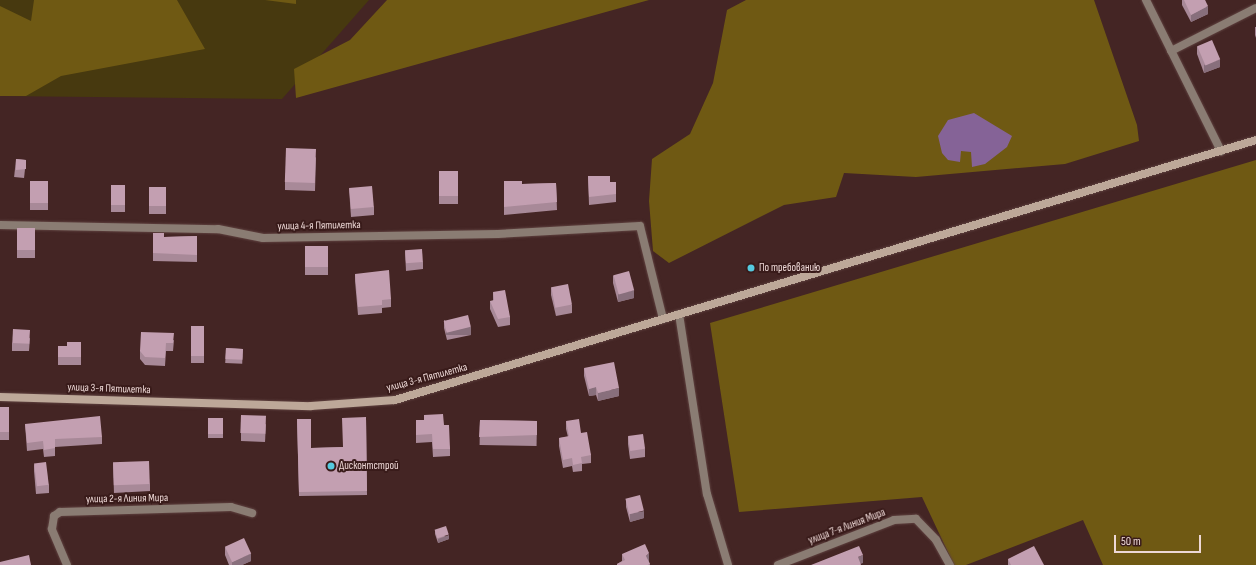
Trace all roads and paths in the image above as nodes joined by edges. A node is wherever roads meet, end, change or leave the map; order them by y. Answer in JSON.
{"nodes":[{"id":1,"x":1146,"y":0,"type":"edge"},
{"id":2,"x":1256,"y":8,"type":"edge"},
{"id":3,"x":1171,"y":51,"type":"junction"},
{"id":4,"x":1256,"y":140,"type":"edge"},
{"id":5,"x":1221,"y":151,"type":"junction"},
{"id":6,"x":0,"y":225,"type":"edge"},
{"id":7,"x":679,"y":314,"type":"junction"},
{"id":8,"x":663,"y":319,"type":"junction"},
{"id":9,"x":0,"y":397,"type":"edge"},
{"id":10,"x":252,"y":513,"type":"dead end"},
{"id":11,"x":67,"y":565,"type":"edge"},
{"id":12,"x":728,"y":565,"type":"edge"},
{"id":13,"x":778,"y":565,"type":"edge"},
{"id":14,"x":950,"y":565,"type":"edge"}],
"edges":[{"from":1,"to":3,"type":"street"},
{"from":2,"to":3,"type":"street"},
{"from":3,"to":5,"type":"street"},
{"from":4,"to":5,"type":"main road","name":"улица 3-я Пятилетка"},
{"from":5,"to":7,"type":"main road","name":"улица 3-я Пятилетка"},
{"from":6,"to":8,"type":"street","name":"улица 4-я Пятилетка"},
{"from":7,"to":8,"type":"main road","name":"улица 3-я Пятилетка"},
{"from":7,"to":12,"type":"street"},
{"from":8,"to":9,"type":"main road","name":"улица 3-я Пятилетка"},
{"from":10,"to":11,"type":"street","name":"улица 2-я Линия Мира"},
{"from":13,"to":14,"type":"street","name":"улица 7-я Линия Мира"}]}
